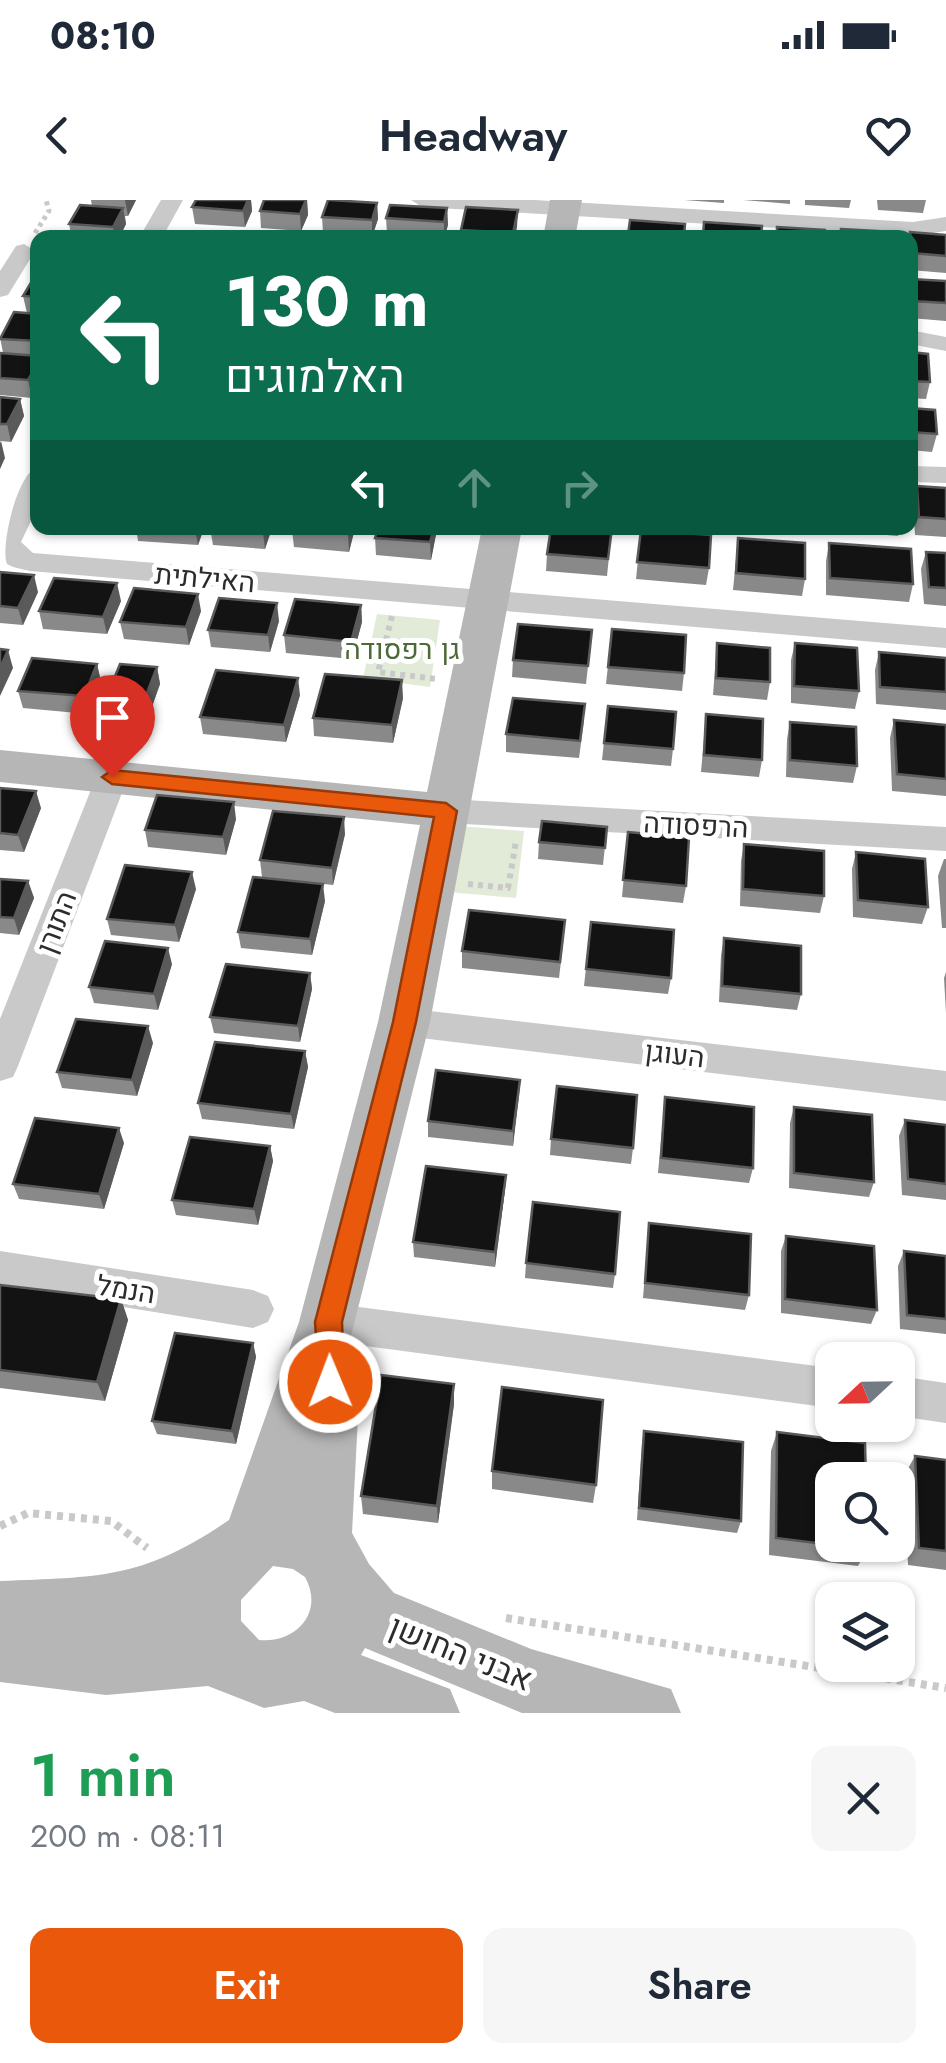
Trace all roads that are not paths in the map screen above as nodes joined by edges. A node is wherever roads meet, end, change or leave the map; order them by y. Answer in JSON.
{"nodes":[{"id":1,"x":172,"y":200,"type":"edge"},
{"id":2,"x":422,"y":200,"type":"edge"},
{"id":3,"x":563,"y":216,"type":"edge"},
{"id":4,"x":946,"y":224,"type":"edge"},
{"id":5,"x":155,"y":230,"type":"edge"},
{"id":6,"x":24,"y":252,"type":"road end"},
{"id":7,"x":0,"y":290,"type":"edge"},
{"id":8,"x":918,"y":339,"type":"edge"},
{"id":9,"x":946,"y":344,"type":"edge"},
{"id":10,"x":918,"y":474,"type":"edge"},
{"id":11,"x":946,"y":476,"type":"edge"},
{"id":12,"x":30,"y":493,"type":"edge"},
{"id":13,"x":501,"y":535,"type":"edge"},
{"id":14,"x":487,"y":603,"type":"junction"},
{"id":15,"x":946,"y":638,"type":"edge"},
{"id":16,"x":0,"y":766,"type":"edge"},
{"id":17,"x":112,"y":777,"type":"junction"},
{"id":18,"x":446,"y":811,"type":"junction"},
{"id":19,"x":946,"y":839,"type":"edge"},
{"id":20,"x":404,"y":1022,"type":"junction"},
{"id":21,"x":0,"y":1066,"type":"edge"},
{"id":22,"x":946,"y":1086,"type":"edge"},
{"id":23,"x":0,"y":1269,"type":"edge"},
{"id":24,"x":252,"y":1309,"type":"dead end"},
{"id":25,"x":328,"y":1322,"type":"junction"},
{"id":26,"x":815,"y":1386,"type":"edge"},
{"id":27,"x":915,"y":1398,"type":"edge"},
{"id":28,"x":946,"y":1403,"type":"edge"},
{"id":29,"x":239,"y":1551,"type":"junction"},
{"id":30,"x":333,"y":1567,"type":"junction"},
{"id":31,"x":0,"y":1614,"type":"edge"},
{"id":32,"x":0,"y":1649,"type":"edge"},
{"id":33,"x":221,"y":1652,"type":"junction"},
{"id":34,"x":305,"y":1668,"type":"junction"},
{"id":35,"x":426,"y":1713,"type":"edge"},
{"id":36,"x":647,"y":1713,"type":"edge"}],
"edges":[{"from":1,"to":5,"type":"street"},
{"from":2,"to":3,"type":"street"},
{"from":3,"to":4,"type":"street"},
{"from":6,"to":7,"type":"street"},
{"from":8,"to":9,"type":"street"},
{"from":10,"to":11,"type":"street"},
{"from":12,"to":14,"type":"street","name":"האילתית"},
{"from":13,"to":14,"type":"street"},
{"from":14,"to":15,"type":"street"},
{"from":14,"to":18,"type":"street"},
{"from":16,"to":17,"type":"street"},
{"from":17,"to":18,"type":"street"},
{"from":17,"to":21,"type":"street","name":"התורן"},
{"from":18,"to":19,"type":"street","name":"הרפסודה"},
{"from":18,"to":20,"type":"street"},
{"from":20,"to":22,"type":"street","name":"העוגן"},
{"from":20,"to":25,"type":"street"},
{"from":23,"to":24,"type":"street","name":"הנמל"},
{"from":25,"to":26,"type":"street"},
{"from":25,"to":29,"type":"street"},
{"from":25,"to":30,"type":"street"},
{"from":27,"to":28,"type":"street"},
{"from":29,"to":30,"type":"street"},
{"from":29,"to":31,"type":"street"},
{"from":29,"to":33,"type":"street"},
{"from":30,"to":34,"type":"street"},
{"from":30,"to":36,"type":"street","name":"אבני החושן"},
{"from":32,"to":33,"type":"street"},
{"from":33,"to":34,"type":"street"},
{"from":34,"to":35,"type":"street"}]}
